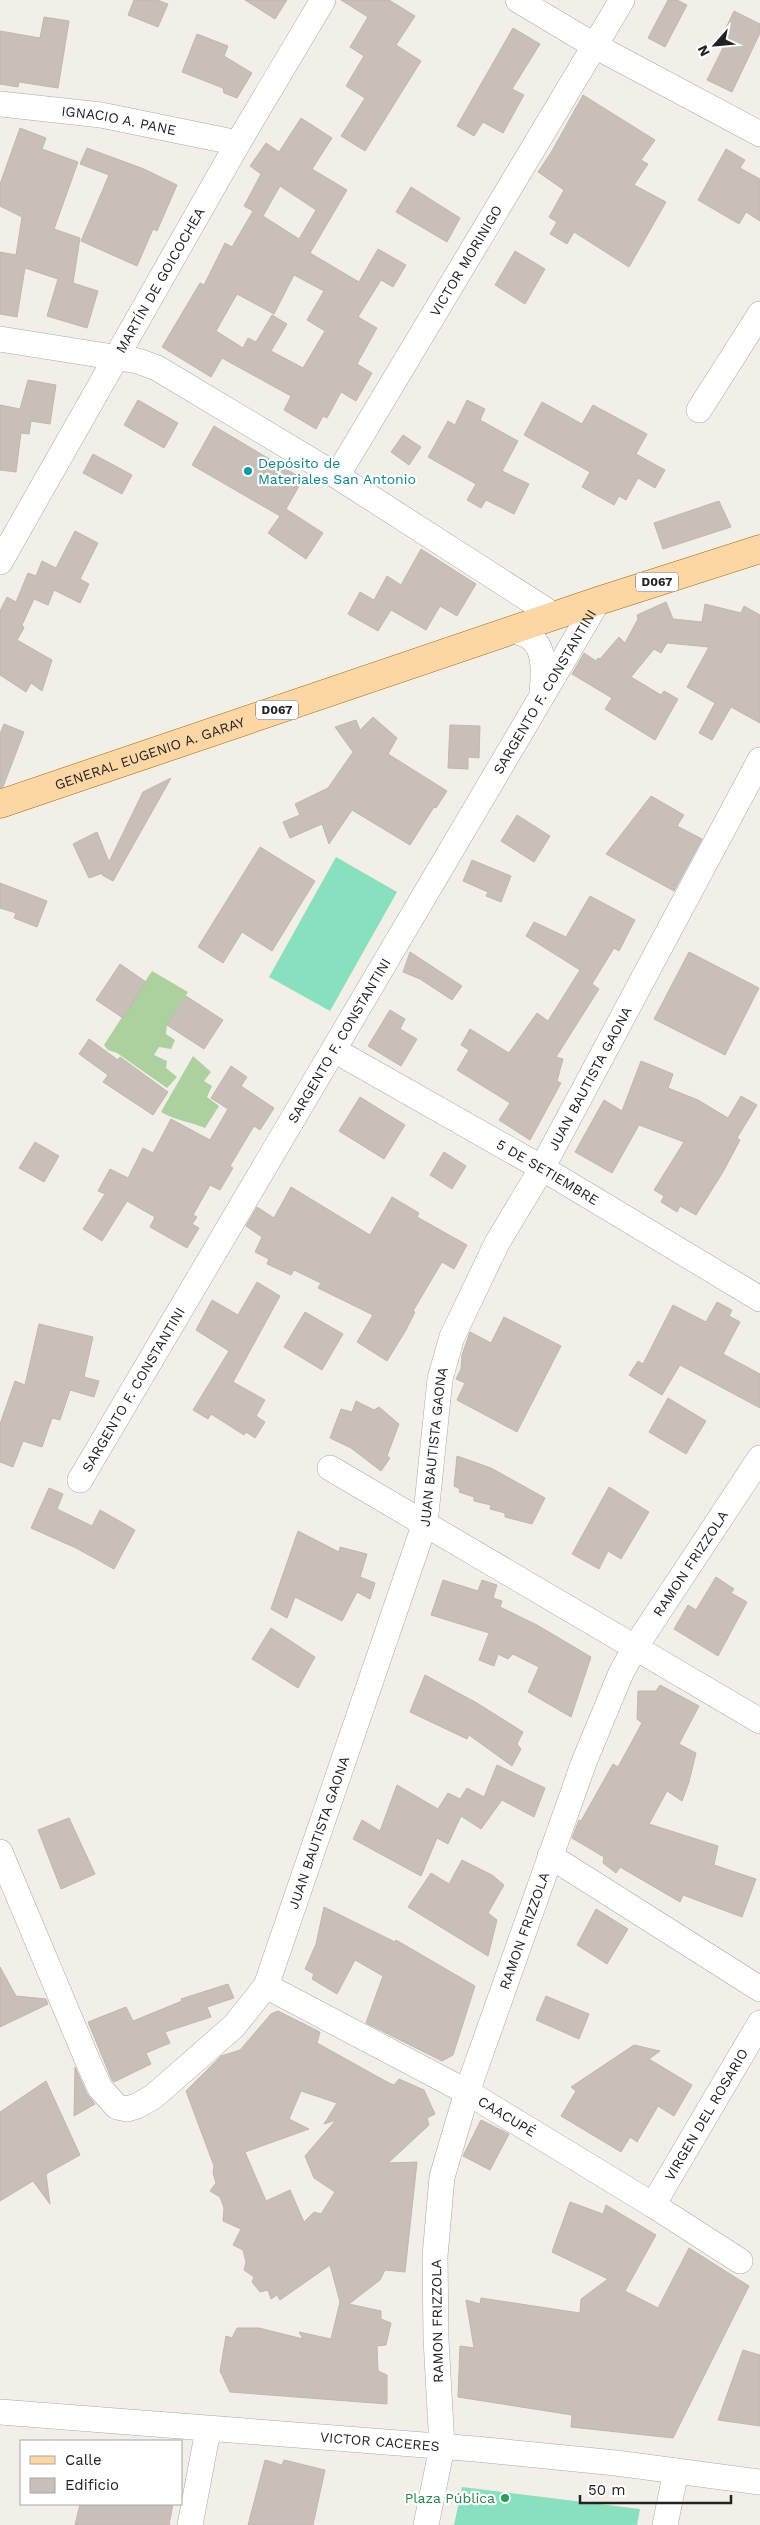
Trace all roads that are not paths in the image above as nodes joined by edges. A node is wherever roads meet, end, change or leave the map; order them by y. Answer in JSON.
{"nodes":[{"id":1,"x":323,"y":0,"type":"edge"},
{"id":2,"x":518,"y":0,"type":"edge"},
{"id":3,"x":622,"y":0,"type":"edge"},
{"id":4,"x":595,"y":46,"type":"junction"},
{"id":5,"x":0,"y":104,"type":"edge"},
{"id":6,"x":760,"y":134,"type":"edge"},
{"id":7,"x":238,"y":143,"type":"junction"},
{"id":8,"x":760,"y":314,"type":"edge"},
{"id":9,"x":0,"y":339,"type":"edge"},
{"id":10,"x":117,"y":358,"type":"junction"},
{"id":11,"x":699,"y":410,"type":"dead end"},
{"id":12,"x":336,"y":476,"type":"junction"},
{"id":13,"x":760,"y":549,"type":"edge"},
{"id":14,"x":0,"y":562,"type":"edge"},
{"id":15,"x":598,"y":602,"type":"junction"},
{"id":16,"x":555,"y":616,"type":"junction"},
{"id":17,"x":513,"y":630,"type":"junction"},
{"id":18,"x":541,"y":698,"type":"junction"},
{"id":19,"x":760,"y":760,"type":"edge"},
{"id":20,"x":0,"y":804,"type":"edge"},
{"id":21,"x":334,"y":1050,"type":"junction"},
{"id":22,"x":542,"y":1168,"type":"junction"},
{"id":23,"x":760,"y":1299,"type":"edge"},
{"id":24,"x":760,"y":1458,"type":"edge"},
{"id":25,"x":330,"y":1468,"type":"dead end"},
{"id":26,"x":80,"y":1480,"type":"dead end"},
{"id":27,"x":425,"y":1523,"type":"junction"},
{"id":28,"x":636,"y":1646,"type":"junction"},
{"id":29,"x":760,"y":1721,"type":"edge"},
{"id":30,"x":0,"y":1852,"type":"edge"},
{"id":31,"x":550,"y":1856,"type":"junction"},
{"id":32,"x":266,"y":1986,"type":"junction"},
{"id":33,"x":760,"y":1989,"type":"edge"},
{"id":34,"x":760,"y":2023,"type":"edge"},
{"id":35,"x":468,"y":2092,"type":"junction"},
{"id":36,"x":653,"y":2205,"type":"junction"},
{"id":37,"x":740,"y":2261,"type":"dead end"},
{"id":38,"x":0,"y":2412,"type":"edge"},
{"id":39,"x":208,"y":2430,"type":"junction"},
{"id":40,"x":442,"y":2447,"type":"junction"},
{"id":41,"x":676,"y":2471,"type":"junction"},
{"id":42,"x":760,"y":2482,"type":"edge"},
{"id":43,"x":190,"y":2525,"type":"edge"},
{"id":44,"x":426,"y":2525,"type":"edge"},
{"id":45,"x":665,"y":2525,"type":"edge"}],
"edges":[{"from":1,"to":7,"type":"street","name":"MARTÍN DE GOICOCHEA"},
{"from":2,"to":4,"type":"street"},
{"from":3,"to":4,"type":"street","name":"VICTOR MORINIGO"},
{"from":4,"to":6,"type":"street"},
{"from":4,"to":12,"type":"street","name":"VICTOR MORINIGO"},
{"from":5,"to":7,"type":"street","name":"IGNACIO A. PANE"},
{"from":7,"to":10,"type":"street","name":"MARTÍN DE GOICOCHEA"},
{"from":8,"to":11,"type":"street"},
{"from":9,"to":10,"type":"street"},
{"from":10,"to":12,"type":"street"},
{"from":10,"to":14,"type":"street","name":"MARTÍN DE GOICOCHEA"},
{"from":12,"to":16,"type":"street"},
{"from":13,"to":15,"type":"main road","number":"D067"},
{"from":15,"to":16,"type":"main road","number":"D067"},
{"from":15,"to":18,"type":"street","name":"SARGENTO F. CONSTANTINI"},
{"from":16,"to":17,"type":"main road","name":"GENERAL EUGENIO A. GARAY","number":"D067"},
{"from":17,"to":18,"type":"street"},
{"from":17,"to":20,"type":"main road","name":"GENERAL EUGENIO A. GARAY","number":"D067"},
{"from":18,"to":21,"type":"street","name":"SARGENTO F. CONSTANTINI"},
{"from":19,"to":22,"type":"street","name":"JUAN BAUTISTA GAONA"},
{"from":21,"to":22,"type":"street","name":"5 DE SETIEMBRE"},
{"from":21,"to":26,"type":"street","name":"SARGENTO F. CONSTANTINI"},
{"from":22,"to":23,"type":"street","name":"5 DE SETIEMBRE"},
{"from":22,"to":27,"type":"street","name":"JUAN BAUTISTA GAONA"},
{"from":24,"to":28,"type":"street","name":"RAMON FRIZZOLA"},
{"from":25,"to":27,"type":"street"},
{"from":27,"to":28,"type":"street"},
{"from":27,"to":32,"type":"street","name":"JUAN BAUTISTA GAONA"},
{"from":28,"to":29,"type":"street"},
{"from":28,"to":31,"type":"street","name":"RAMON FRIZZOLA"},
{"from":30,"to":32,"type":"street","name":"JUAN BAUTISTA GAONA"},
{"from":31,"to":33,"type":"street"},
{"from":31,"to":35,"type":"street","name":"RAMON FRIZZOLA"},
{"from":32,"to":35,"type":"street","name":"CAACUPÉ"},
{"from":34,"to":36,"type":"street","name":"VIRGEN DEL ROSARIO"},
{"from":35,"to":36,"type":"street","name":"CAACUPÉ"},
{"from":35,"to":40,"type":"street","name":"RAMON FRIZZOLA"},
{"from":36,"to":37,"type":"street","name":"CAACUPÉ"},
{"from":38,"to":39,"type":"street","name":"VICTOR CACERES"},
{"from":39,"to":40,"type":"street","name":"VICTOR CACERES"},
{"from":39,"to":43,"type":"street"},
{"from":40,"to":41,"type":"street","name":"VICTOR CACERES"},
{"from":40,"to":44,"type":"street","name":"RAMON FRIZZOLA"},
{"from":41,"to":42,"type":"street","name":"VICTOR CACERES"},
{"from":41,"to":45,"type":"street"}]}
